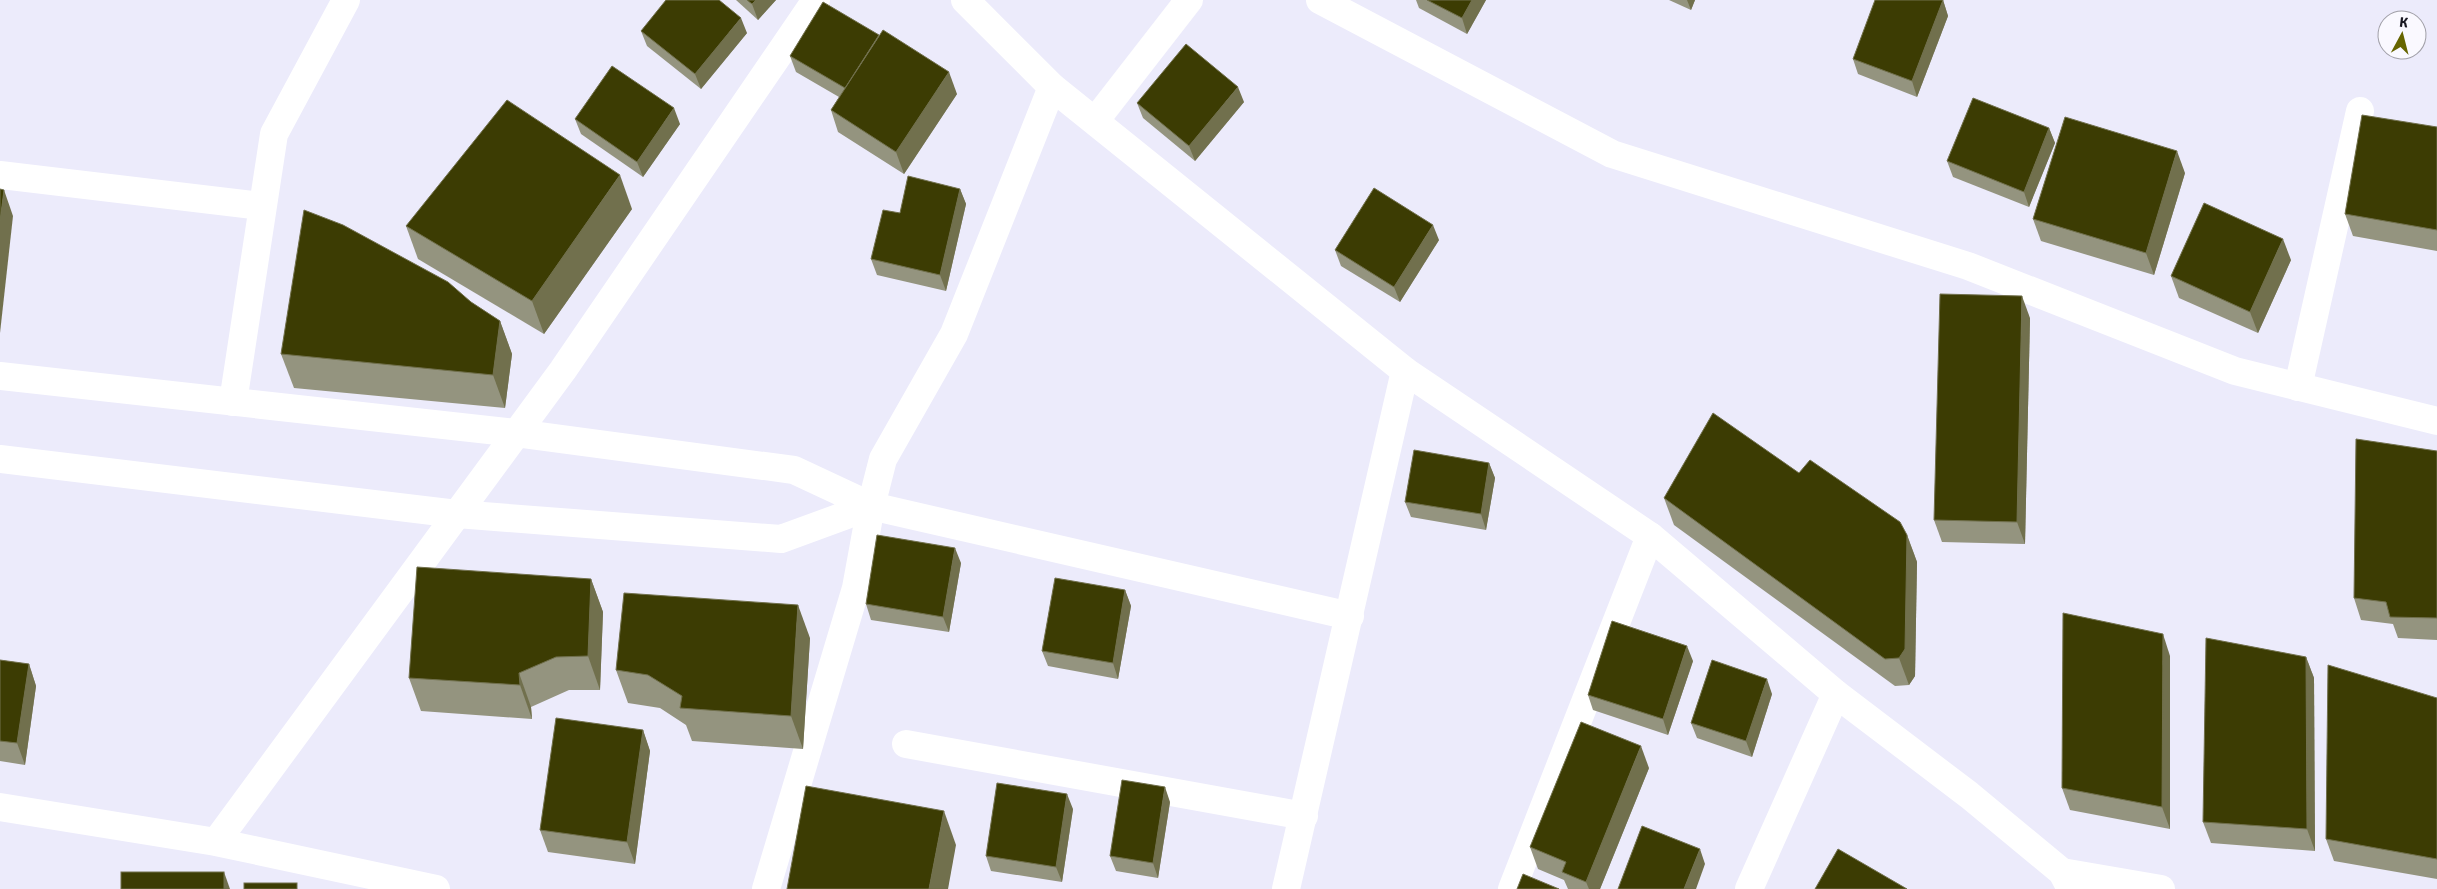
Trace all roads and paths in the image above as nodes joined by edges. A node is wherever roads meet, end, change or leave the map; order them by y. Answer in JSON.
{"nodes":[{"id":1,"x":346,"y":0,"type":"edge"},
{"id":2,"x":816,"y":0,"type":"edge"},
{"id":3,"x":965,"y":0,"type":"edge"},
{"id":4,"x":1189,"y":0,"type":"edge"},
{"id":5,"x":1320,"y":0,"type":"edge"},
{"id":6,"x":1052,"y":87,"type":"junction"},
{"id":7,"x":2360,"y":111,"type":"dead end"},
{"id":8,"x":1094,"y":121,"type":"junction"},
{"id":9,"x":0,"y":175,"type":"edge"},
{"id":10,"x":262,"y":206,"type":"junction"},
{"id":11,"x":1405,"y":371,"type":"junction"},
{"id":12,"x":0,"y":376,"type":"edge"},
{"id":13,"x":2298,"y":387,"type":"junction"},
{"id":14,"x":233,"y":402,"type":"junction"},
{"id":15,"x":2437,"y":421,"type":"edge"},
{"id":16,"x":516,"y":433,"type":"junction"},
{"id":17,"x":0,"y":459,"type":"edge"},
{"id":18,"x":871,"y":506,"type":"junction"},
{"id":19,"x":457,"y":514,"type":"junction"},
{"id":20,"x":1650,"y":536,"type":"junction"},
{"id":21,"x":1350,"y":616,"type":"junction"},
{"id":22,"x":1836,"y":694,"type":"junction"},
{"id":23,"x":906,"y":744,"type":"dead end"},
{"id":24,"x":0,"y":807,"type":"edge"},
{"id":25,"x":1304,"y":816,"type":"junction"},
{"id":26,"x":216,"y":842,"type":"junction"},
{"id":27,"x":2067,"y":880,"type":"edge"},
{"id":28,"x":436,"y":889,"type":"edge"},
{"id":29,"x":766,"y":889,"type":"edge"},
{"id":30,"x":1286,"y":889,"type":"edge"},
{"id":31,"x":1512,"y":889,"type":"edge"},
{"id":32,"x":1749,"y":889,"type":"edge"},
{"id":33,"x":2161,"y":889,"type":"edge"}],
"edges":[{"from":1,"to":10,"type":"street"},
{"from":2,"to":16,"type":"street"},
{"from":3,"to":6,"type":"street"},
{"from":4,"to":8,"type":"street"},
{"from":5,"to":13,"type":"street"},
{"from":6,"to":8,"type":"street"},
{"from":6,"to":18,"type":"street"},
{"from":7,"to":13,"type":"street"},
{"from":8,"to":11,"type":"street"},
{"from":9,"to":10,"type":"street"},
{"from":10,"to":14,"type":"street"},
{"from":11,"to":20,"type":"street"},
{"from":11,"to":21,"type":"street"},
{"from":12,"to":14,"type":"street"},
{"from":13,"to":15,"type":"street"},
{"from":14,"to":16,"type":"street"},
{"from":16,"to":18,"type":"street"},
{"from":16,"to":19,"type":"street"},
{"from":17,"to":19,"type":"street"},
{"from":18,"to":19,"type":"street"},
{"from":18,"to":21,"type":"street"},
{"from":18,"to":29,"type":"street"},
{"from":19,"to":26,"type":"street"},
{"from":20,"to":22,"type":"street"},
{"from":20,"to":31,"type":"street"},
{"from":21,"to":25,"type":"street"},
{"from":22,"to":27,"type":"street"},
{"from":22,"to":32,"type":"street"},
{"from":23,"to":25,"type":"street"},
{"from":24,"to":26,"type":"street"},
{"from":25,"to":30,"type":"street"},
{"from":26,"to":28,"type":"street"},
{"from":27,"to":33,"type":"street"}]}
